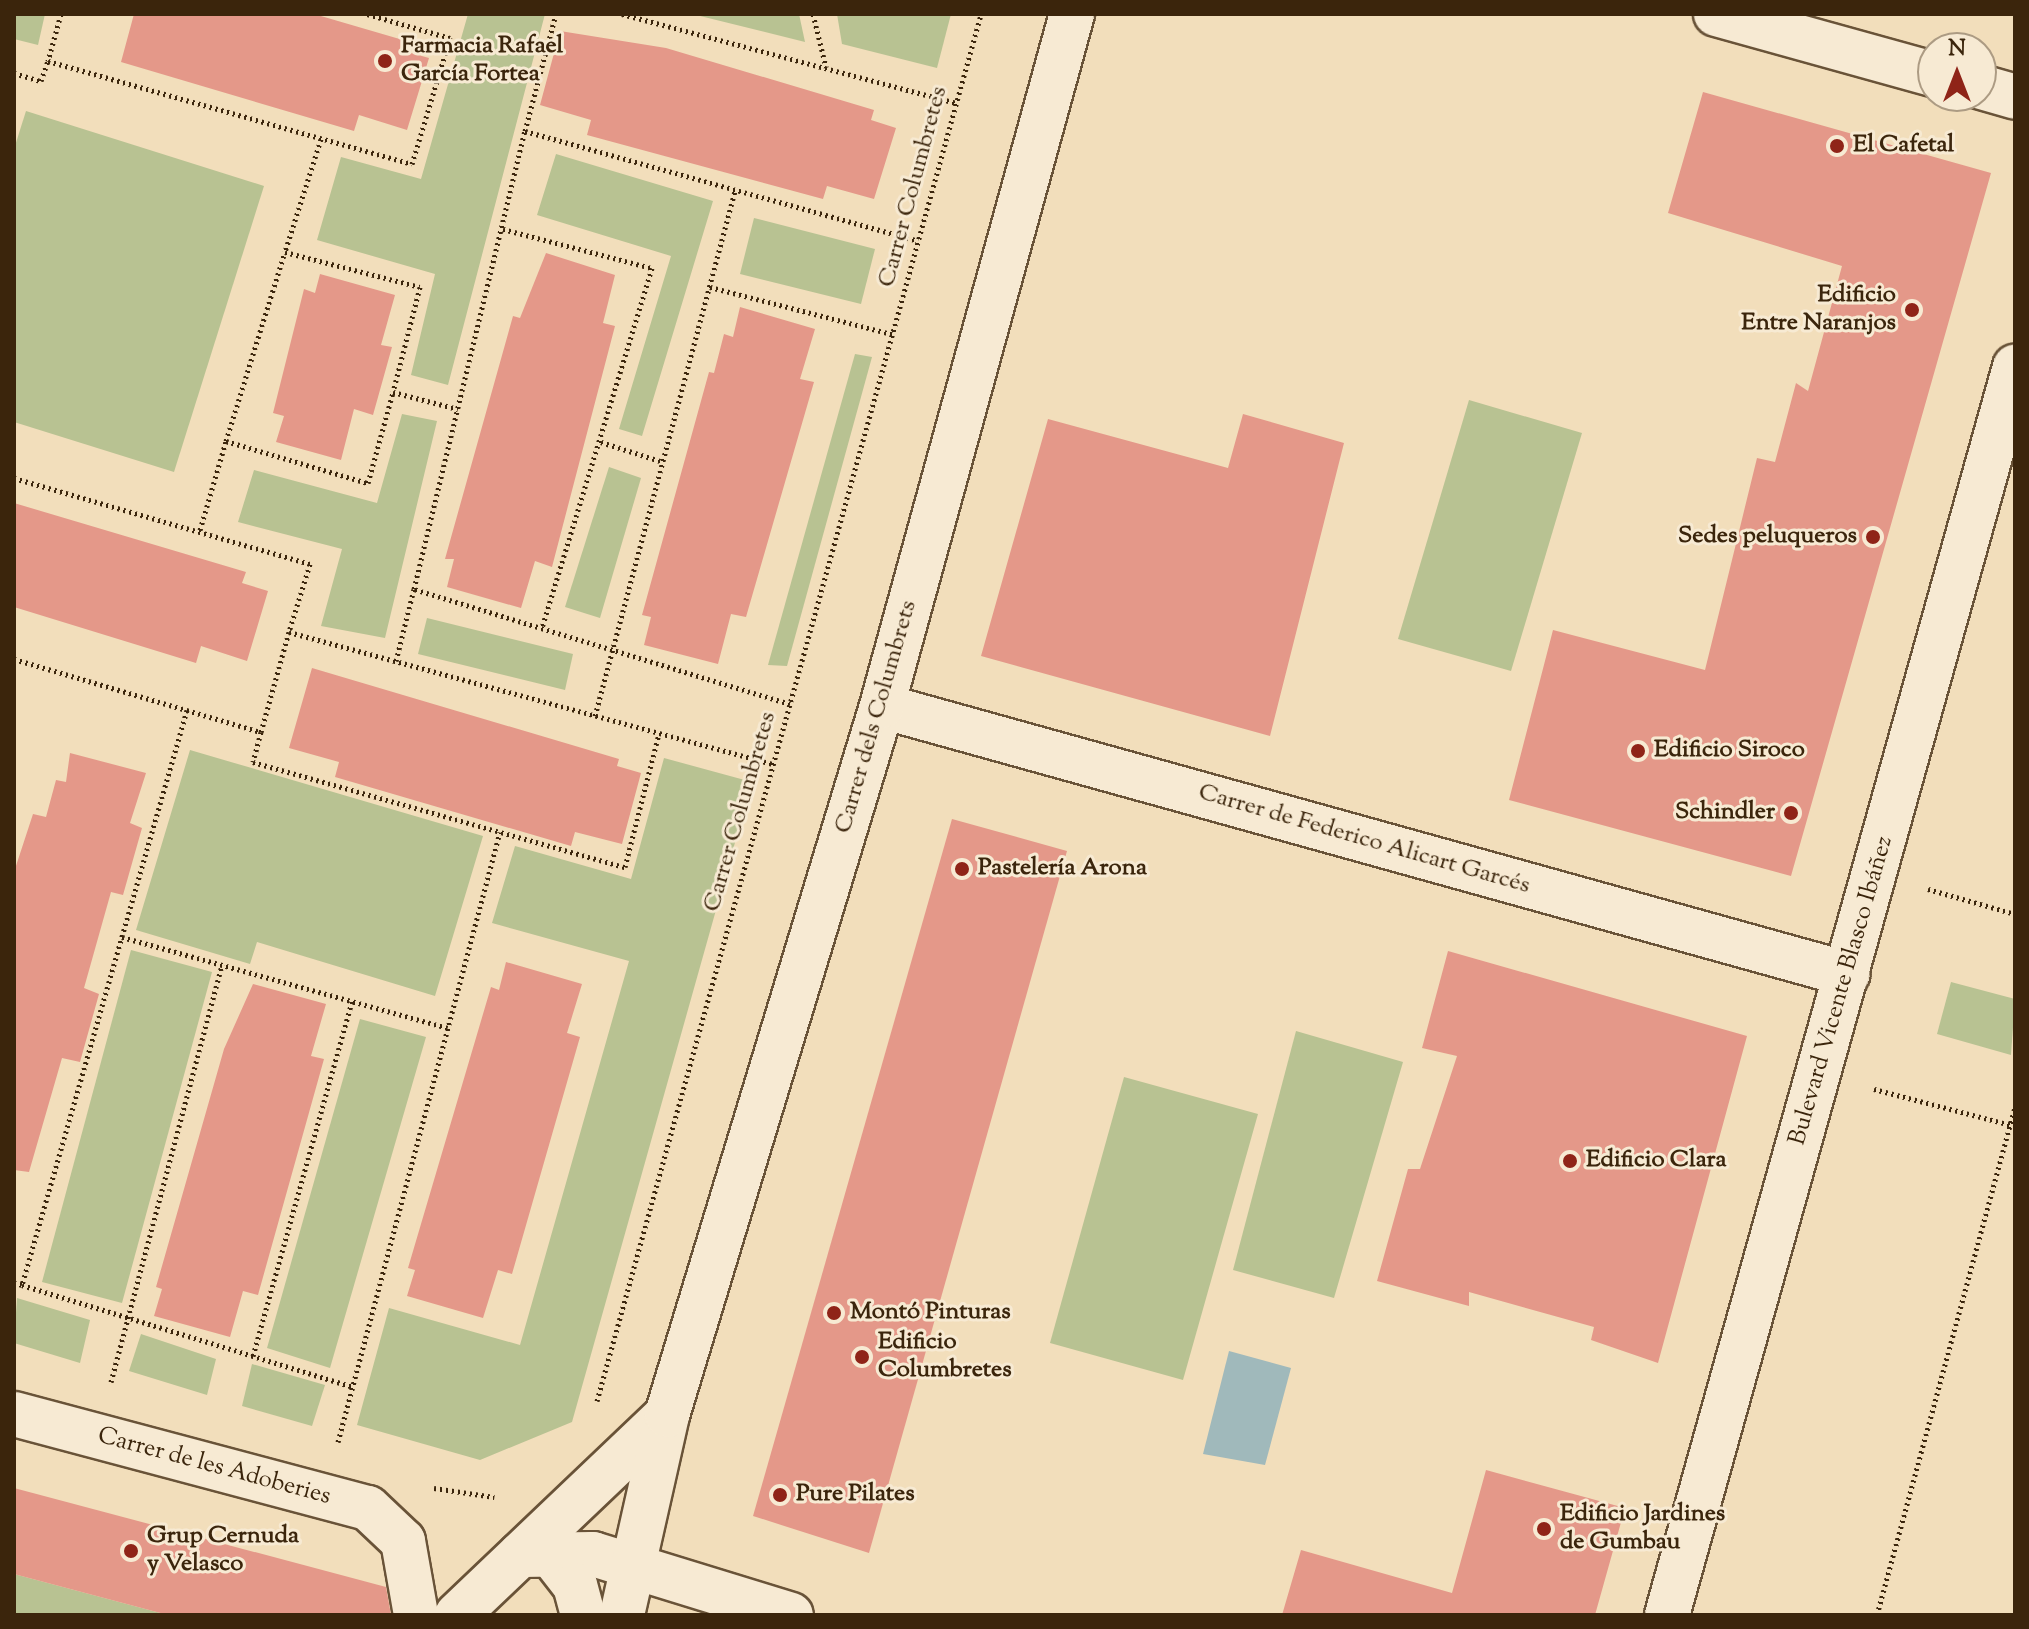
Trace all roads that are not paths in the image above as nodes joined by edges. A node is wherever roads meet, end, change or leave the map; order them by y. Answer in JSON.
{"nodes":[{"id":1,"x":1072,"y":14,"type":"edge"},
{"id":2,"x":1716,"y":14,"type":"edge"},
{"id":3,"x":1917,"y":70,"type":"edge"},
{"id":4,"x":2015,"y":367,"type":"edge"},
{"id":5,"x":882,"y":706,"type":"junction"},
{"id":6,"x":1847,"y":974,"type":"junction"},
{"id":7,"x":14,"y":1414,"type":"edge"},
{"id":8,"x":667,"y":1415,"type":"junction"},
{"id":9,"x":536,"y":1555,"type":"junction"},
{"id":10,"x":631,"y":1568,"type":"junction"},
{"id":11,"x":416,"y":1615,"type":"edge"},
{"id":12,"x":457,"y":1615,"type":"edge"},
{"id":13,"x":583,"y":1615,"type":"edge"},
{"id":14,"x":622,"y":1615,"type":"edge"},
{"id":15,"x":791,"y":1615,"type":"edge"},
{"id":16,"x":1667,"y":1615,"type":"edge"}],
"edges":[{"from":1,"to":5,"type":"street","name":"Carrer dels Columbrets"},
{"from":2,"to":3,"type":"street"},
{"from":4,"to":6,"type":"street","name":"Bulevard Vicente Blasco Ibáñez"},
{"from":5,"to":6,"type":"street","name":"Carrer de Federico Alicart Garcés"},
{"from":5,"to":8,"type":"street","name":"Carrer dels Columbrets"},
{"from":6,"to":16,"type":"street","name":"Bulevard Vicente Blasco Ibáñez"},
{"from":7,"to":11,"type":"street","name":"Carrer de les Adoberies"},
{"from":8,"to":9,"type":"street","name":"Carrer dels Columbrets"},
{"from":8,"to":10,"type":"street","name":"Carrer dels Columbrets"},
{"from":9,"to":10,"type":"street"},
{"from":9,"to":12,"type":"street","name":"Carrer dels Columbrets"},
{"from":9,"to":13,"type":"street"},
{"from":10,"to":14,"type":"street","name":"Carrer dels Columbrets"},
{"from":10,"to":15,"type":"street"}]}
